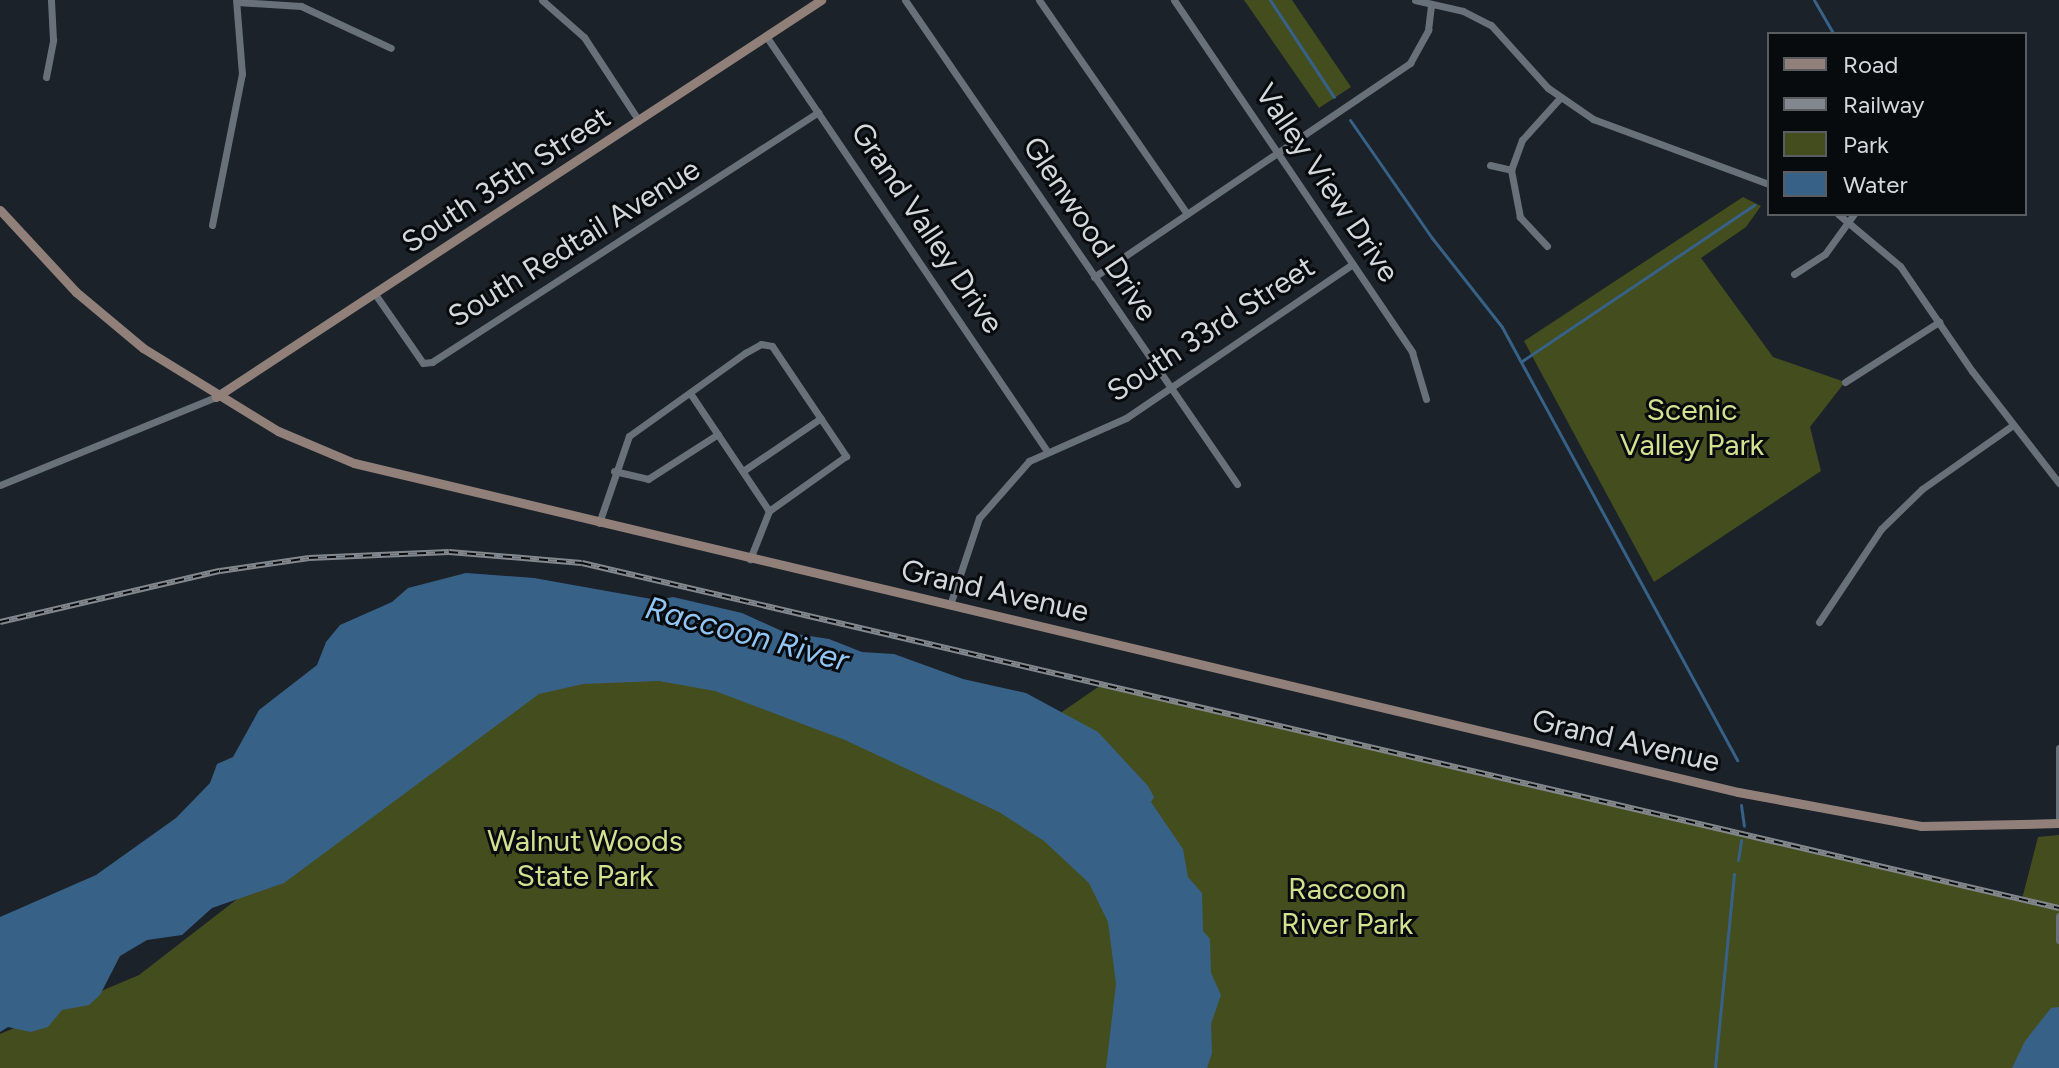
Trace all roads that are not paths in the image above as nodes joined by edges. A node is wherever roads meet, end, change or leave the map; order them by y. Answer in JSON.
{"nodes":[{"id":1,"x":51,"y":0,"type":"edge"},
{"id":2,"x":542,"y":0,"type":"edge"},
{"id":3,"x":821,"y":0,"type":"edge"},
{"id":4,"x":905,"y":0,"type":"edge"},
{"id":5,"x":1039,"y":0,"type":"edge"},
{"id":6,"x":1174,"y":0,"type":"edge"},
{"id":7,"x":1415,"y":0,"type":"edge"},
{"id":8,"x":236,"y":1,"type":"edge"},
{"id":9,"x":1431,"y":4,"type":"junction"},
{"id":10,"x":766,"y":36,"type":"junction"},
{"id":11,"x":391,"y":48,"type":"dead end"},
{"id":12,"x":46,"y":77,"type":"dead end"},
{"id":13,"x":1560,"y":98,"type":"junction"},
{"id":14,"x":818,"y":112,"type":"junction"},
{"id":15,"x":639,"y":121,"type":"junction"},
{"id":16,"x":1279,"y":152,"type":"junction"},
{"id":17,"x":1490,"y":165,"type":"dead end"},
{"id":18,"x":1511,"y":170,"type":"junction"},
{"id":19,"x":1767,"y":183,"type":"edge"},
{"id":20,"x":0,"y":210,"type":"edge"},
{"id":21,"x":1187,"y":214,"type":"junction"},
{"id":22,"x":1851,"y":217,"type":"edge"},
{"id":23,"x":212,"y":225,"type":"dead end"},
{"id":24,"x":1547,"y":246,"type":"dead end"},
{"id":25,"x":1353,"y":264,"type":"junction"},
{"id":26,"x":1794,"y":274,"type":"dead end"},
{"id":27,"x":1094,"y":277,"type":"junction"},
{"id":28,"x":375,"y":294,"type":"junction"},
{"id":29,"x":1939,"y":322,"type":"junction"},
{"id":30,"x":1845,"y":382,"type":"dead end"},
{"id":31,"x":1170,"y":388,"type":"junction"},
{"id":32,"x":690,"y":393,"type":"junction"},
{"id":33,"x":216,"y":397,"type":"junction"},
{"id":34,"x":1426,"y":399,"type":"dead end"},
{"id":35,"x":821,"y":418,"type":"junction"},
{"id":36,"x":2013,"y":425,"type":"junction"},
{"id":37,"x":718,"y":434,"type":"junction"},
{"id":38,"x":1046,"y":449,"type":"junction"},
{"id":39,"x":614,"y":471,"type":"junction"},
{"id":40,"x":743,"y":471,"type":"junction"},
{"id":41,"x":2059,"y":483,"type":"edge"},
{"id":42,"x":1237,"y":484,"type":"dead end"},
{"id":43,"x":0,"y":485,"type":"edge"},
{"id":44,"x":769,"y":511,"type":"junction"},
{"id":45,"x":599,"y":523,"type":"junction"},
{"id":46,"x":750,"y":559,"type":"junction"},
{"id":47,"x":950,"y":605,"type":"junction"},
{"id":48,"x":1819,"y":622,"type":"dead end"},
{"id":49,"x":2059,"y":748,"type":"edge"},
{"id":50,"x":2059,"y":823,"type":"edge"},
{"id":51,"x":2059,"y":916,"type":"edge"},
{"id":52,"x":2059,"y":940,"type":"edge"}],
"edges":[{"from":1,"to":12,"type":"street"},
{"from":2,"to":15,"type":"street"},
{"from":3,"to":10,"type":"main road","name":"South 35th Street"},
{"from":4,"to":27,"type":"street","name":"Glenwood Drive"},
{"from":5,"to":21,"type":"street"},
{"from":6,"to":16,"type":"street","name":"Valley View Drive"},
{"from":7,"to":9,"type":"street"},
{"from":8,"to":11,"type":"street"},
{"from":8,"to":23,"type":"street"},
{"from":9,"to":13,"type":"street"},
{"from":9,"to":16,"type":"street"},
{"from":10,"to":14,"type":"street","name":"Grand Valley Drive"},
{"from":10,"to":15,"type":"main road","name":"South 35th Street"},
{"from":13,"to":18,"type":"street"},
{"from":13,"to":19,"type":"street"},
{"from":14,"to":28,"type":"street","name":"South Redtail Avenue"},
{"from":14,"to":38,"type":"street","name":"Grand Valley Drive"},
{"from":15,"to":28,"type":"main road","name":"South 35th Street"},
{"from":16,"to":21,"type":"street"},
{"from":16,"to":25,"type":"street","name":"Valley View Drive"},
{"from":17,"to":18,"type":"street"},
{"from":18,"to":24,"type":"street"},
{"from":20,"to":33,"type":"main road","name":"Grand Avenue"},
{"from":21,"to":27,"type":"street"},
{"from":22,"to":26,"type":"street"},
{"from":22,"to":29,"type":"street"},
{"from":25,"to":31,"type":"street","name":"South 33rd Street"},
{"from":25,"to":34,"type":"street","name":"Valley View Drive"},
{"from":27,"to":31,"type":"street","name":"Glenwood Drive"},
{"from":28,"to":33,"type":"main road","name":"South 35th Street"},
{"from":29,"to":30,"type":"street"},
{"from":29,"to":36,"type":"street"},
{"from":31,"to":38,"type":"street","name":"South 33rd Street"},
{"from":31,"to":42,"type":"street","name":"Glenwood Drive"},
{"from":32,"to":35,"type":"street"},
{"from":32,"to":37,"type":"street"},
{"from":32,"to":39,"type":"street"},
{"from":33,"to":43,"type":"street"},
{"from":33,"to":45,"type":"main road","name":"Grand Avenue"},
{"from":35,"to":40,"type":"street"},
{"from":35,"to":44,"type":"street"},
{"from":36,"to":41,"type":"street"},
{"from":36,"to":48,"type":"street"},
{"from":37,"to":39,"type":"street"},
{"from":37,"to":40,"type":"street"},
{"from":38,"to":47,"type":"street","name":"South 33rd Street"},
{"from":39,"to":45,"type":"street"},
{"from":40,"to":44,"type":"street"},
{"from":44,"to":46,"type":"street"},
{"from":45,"to":46,"type":"main road","name":"Grand Avenue"},
{"from":46,"to":47,"type":"main road","name":"Grand Avenue"},
{"from":47,"to":50,"type":"main road","name":"Grand Avenue"},
{"from":49,"to":50,"type":"street"},
{"from":51,"to":52,"type":"street"}]}
